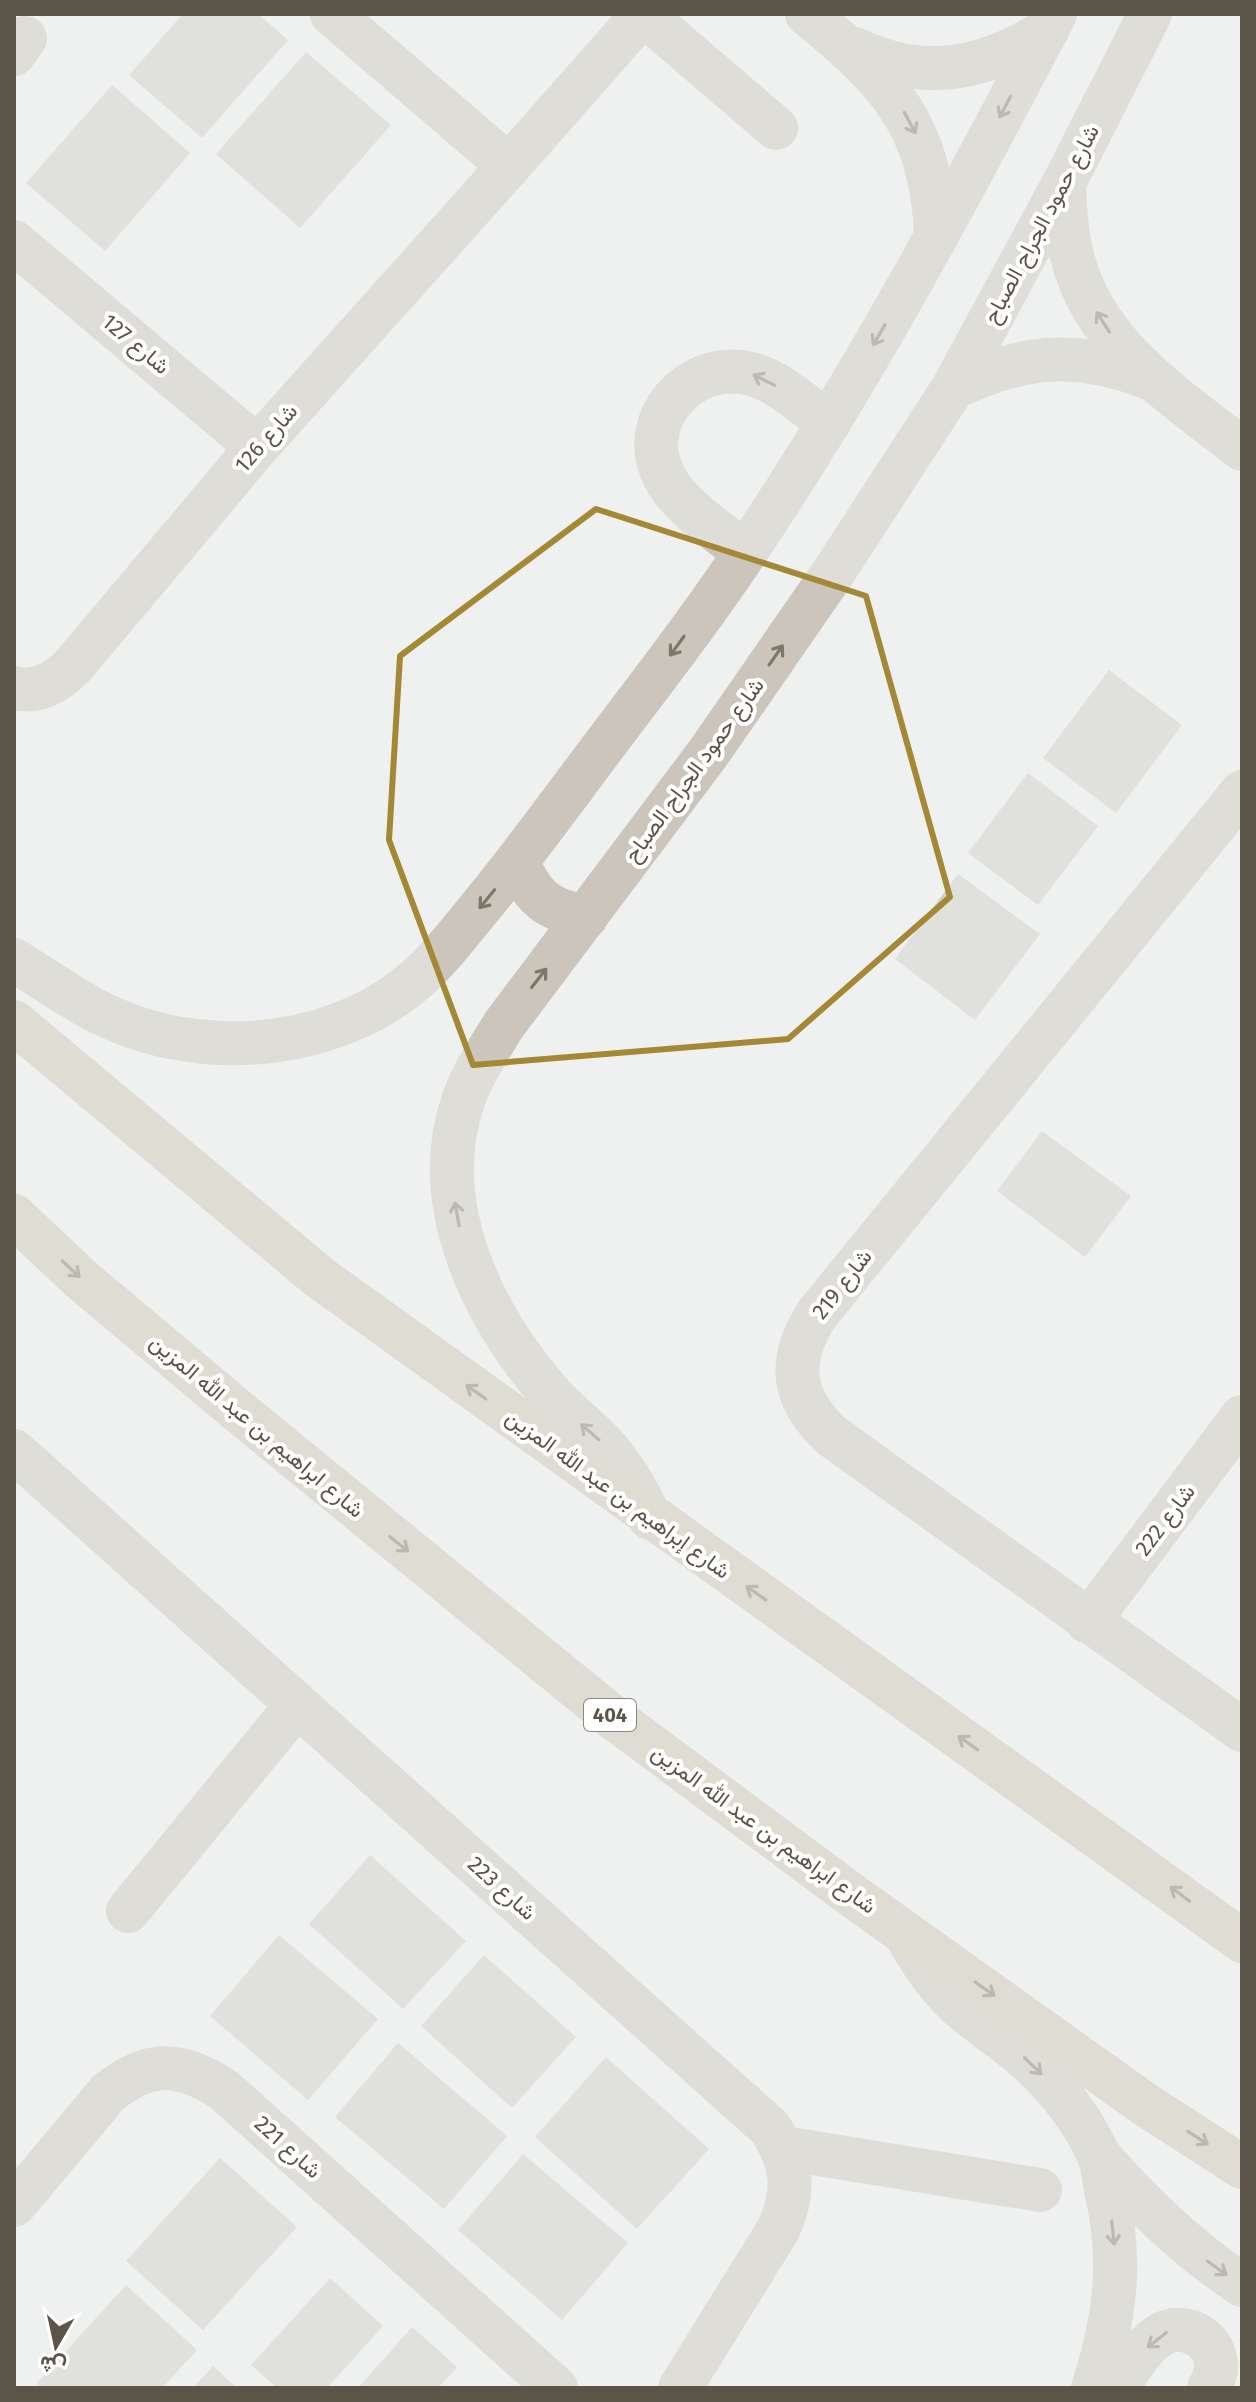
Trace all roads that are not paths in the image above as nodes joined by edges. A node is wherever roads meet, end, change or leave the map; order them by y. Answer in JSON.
{"nodes":[{"id":1,"x":332,"y":14,"type":"edge"},
{"id":2,"x":643,"y":14,"type":"edge"},
{"id":3,"x":807,"y":14,"type":"edge"},
{"id":4,"x":1150,"y":14,"type":"edge"},
{"id":5,"x":1051,"y":22,"type":"edge"},
{"id":6,"x":842,"y":42,"type":"junction"},
{"id":7,"x":776,"y":128,"type":"dead end"},
{"id":8,"x":509,"y":166,"type":"junction"},
{"id":9,"x":1064,"y":183,"type":"junction"},
{"id":10,"x":936,"y":235,"type":"junction"},
{"id":11,"x":14,"y":242,"type":"edge"},
{"id":12,"x":1154,"y":381,"type":"junction"},
{"id":13,"x":953,"y":388,"type":"junction"},
{"id":14,"x":829,"y":423,"type":"junction"},
{"id":15,"x":257,"y":447,"type":"junction"},
{"id":16,"x":1242,"y":449,"type":"edge"},
{"id":17,"x":745,"y":553,"type":"junction"},
{"id":18,"x":14,"y":688,"type":"edge"},
{"id":19,"x":1242,"y":792,"type":"edge"},
{"id":20,"x":518,"y":862,"type":"junction"},
{"id":21,"x":586,"y":917,"type":"junction"},
{"id":22,"x":14,"y":960,"type":"edge"},
{"id":23,"x":14,"y":1022,"type":"edge"},
{"id":24,"x":14,"y":1216,"type":"edge"},
{"id":25,"x":1242,"y":1417,"type":"edge"},
{"id":26,"x":14,"y":1451,"type":"edge"},
{"id":27,"x":650,"y":1518,"type":"junction"},
{"id":28,"x":1088,"y":1622,"type":"junction"},
{"id":29,"x":297,"y":1705,"type":"junction"},
{"id":30,"x":1242,"y":1730,"type":"edge"},
{"id":31,"x":128,"y":1911,"type":"dead end"},
{"id":32,"x":903,"y":1930,"type":"junction"},
{"id":33,"x":1242,"y":1941,"type":"edge"},
{"id":34,"x":783,"y":2148,"type":"junction"},
{"id":35,"x":1100,"y":2157,"type":"junction"},
{"id":36,"x":1242,"y":2167,"type":"edge"},
{"id":37,"x":1040,"y":2190,"type":"dead end"},
{"id":38,"x":14,"y":2205,"type":"edge"},
{"id":39,"x":1242,"y":2285,"type":"edge"},
{"id":40,"x":556,"y":2388,"type":"edge"},
{"id":41,"x":680,"y":2388,"type":"edge"},
{"id":42,"x":1093,"y":2388,"type":"edge"},
{"id":43,"x":1116,"y":2388,"type":"edge"},
{"id":44,"x":1209,"y":2388,"type":"edge"}],
"edges":[{"from":1,"to":8,"type":"street"},
{"from":2,"to":7,"type":"street"},
{"from":2,"to":8,"type":"street","name":"شارع 126"},
{"from":3,"to":6,"type":"street"},
{"from":4,"to":9,"type":"street","name":"شارع حمود الجراح الصباح"},
{"from":5,"to":6,"type":"street"},
{"from":5,"to":10,"type":"street","one_way":true},
{"from":6,"to":10,"type":"street","one_way":true},
{"from":8,"to":15,"type":"street","name":"شارع 126"},
{"from":12,"to":9,"type":"street","one_way":true},
{"from":9,"to":13,"type":"street","name":"شارع حمود الجراح الصباح"},
{"from":10,"to":14,"type":"street","one_way":true},
{"from":11,"to":15,"type":"street","name":"شارع 127"},
{"from":12,"to":13,"type":"street"},
{"from":12,"to":16,"type":"street"},
{"from":21,"to":13,"type":"street","name":"شارع حمود الجراح الصباح","one_way":true},
{"from":14,"to":17,"type":"street"},
{"from":14,"to":17,"type":"street","one_way":true},
{"from":15,"to":18,"type":"street","name":"شارع 126"},
{"from":17,"to":20,"type":"street","one_way":true},
{"from":19,"to":28,"type":"street","name":"شارع 219"},
{"from":20,"to":21,"type":"street"},
{"from":20,"to":22,"type":"street","one_way":true},
{"from":27,"to":21,"type":"street","name":"شارع حمود الجراح الصباح","one_way":true},
{"from":27,"to":23,"type":"main road","name":"شارع إبراهيم بن عبد الله المزين","one_way":true},
{"from":24,"to":32,"type":"main road","name":"شارع ابراهيم بن عبد الله المزين","number":"404","one_way":true},
{"from":25,"to":28,"type":"street","name":"شارع 222"},
{"from":26,"to":29,"type":"street","name":"شارع 223"},
{"from":33,"to":27,"type":"main road","name":"شارع إبراهيم بن عبد الله المزين","one_way":true},
{"from":28,"to":30,"type":"street","name":"شارع 219"},
{"from":29,"to":31,"type":"street"},
{"from":29,"to":34,"type":"street","name":"شارع 223"},
{"from":32,"to":35,"type":"street","one_way":true},
{"from":32,"to":36,"type":"main road","name":"شارع ابراهيم بن عبد الله المزين","number":"404","one_way":true},
{"from":34,"to":37,"type":"street"},
{"from":34,"to":41,"type":"street","name":"شارع 223"},
{"from":35,"to":39,"type":"street","one_way":true},
{"from":35,"to":42,"type":"street","one_way":true},
{"from":38,"to":40,"type":"street","name":"شارع 221"},
{"from":44,"to":43,"type":"street","one_way":true}]}
